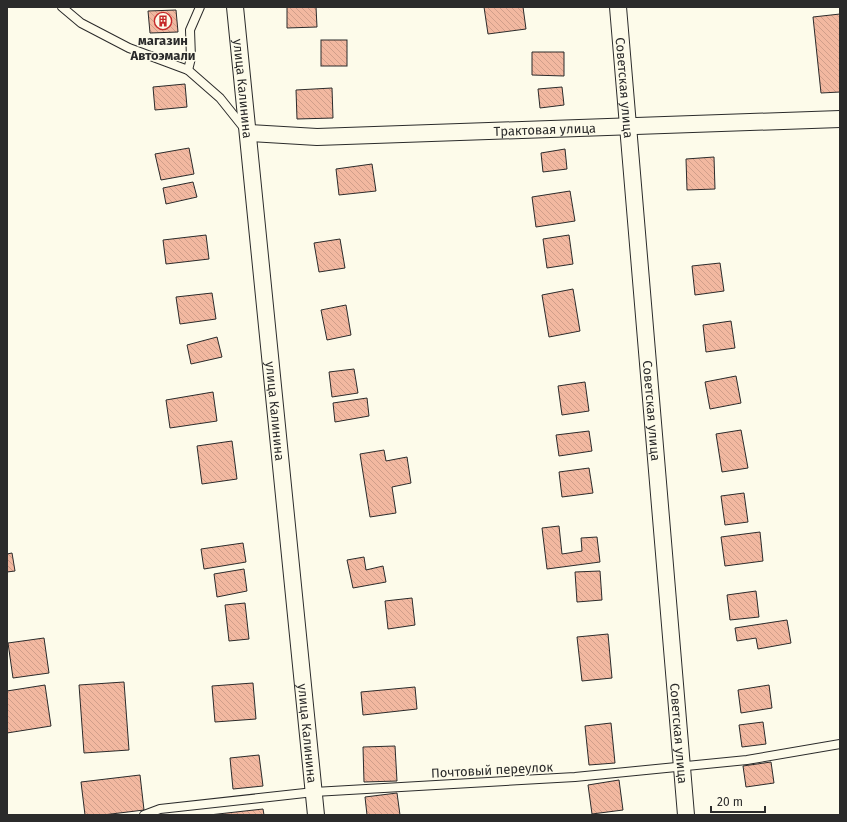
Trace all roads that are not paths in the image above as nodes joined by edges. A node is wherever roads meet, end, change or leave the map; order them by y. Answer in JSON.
{"nodes":[{"id":1,"x":62,"y":7,"type":"edge"},
{"id":2,"x":200,"y":7,"type":"edge"},
{"id":3,"x":235,"y":7,"type":"edge"},
{"id":4,"x":618,"y":7,"type":"edge"},
{"id":5,"x":188,"y":70,"type":"junction"},
{"id":6,"x":840,"y":119,"type":"edge"},
{"id":7,"x":629,"y":127,"type":"junction"},
{"id":8,"x":249,"y":133,"type":"junction"},
{"id":9,"x":840,"y":744,"type":"edge"},
{"id":10,"x":682,"y":766,"type":"junction"},
{"id":11,"x":314,"y":792,"type":"junction"},
{"id":12,"x":144,"y":815,"type":"edge"},
{"id":13,"x":316,"y":815,"type":"edge"},
{"id":14,"x":686,"y":815,"type":"edge"}],
"edges":[{"from":1,"to":5,"type":"lane"},
{"from":2,"to":5,"type":"lane"},
{"from":3,"to":8,"type":"street","name":"улица Калинина"},
{"from":4,"to":7,"type":"street","name":"Советская улица"},
{"from":5,"to":8,"type":"lane"},
{"from":6,"to":7,"type":"street","name":"Трактовая улица"},
{"from":7,"to":8,"type":"street","name":"Трактовая улица"},
{"from":7,"to":10,"type":"street","name":"Советская улица"},
{"from":8,"to":11,"type":"street","name":"улица Калинина"},
{"from":9,"to":10,"type":"lane","name":"Почтовый переулок"},
{"from":10,"to":11,"type":"lane","name":"Почтовый переулок"},
{"from":10,"to":14,"type":"street","name":"Советская улица"},
{"from":11,"to":12,"type":"lane","name":"Почтовый переулок"},
{"from":11,"to":13,"type":"street","name":"улица Калинина"}]}
